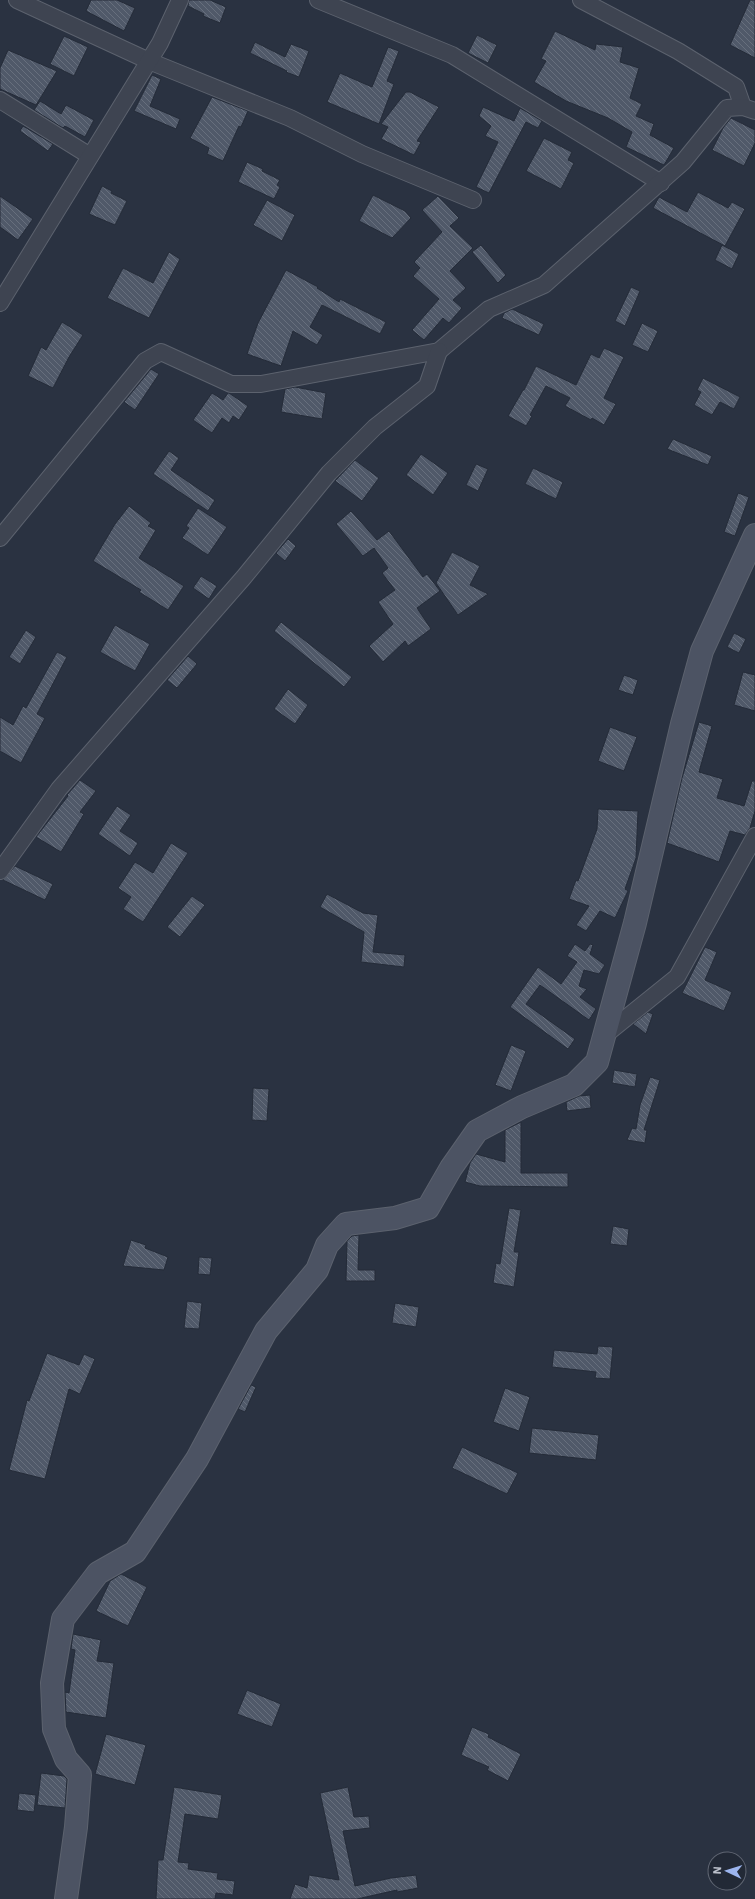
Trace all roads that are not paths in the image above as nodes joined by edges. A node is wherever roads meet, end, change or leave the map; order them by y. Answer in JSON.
{"nodes":[{"id":1,"x":17,"y":0,"type":"edge"},
{"id":2,"x":180,"y":0,"type":"edge"},
{"id":3,"x":318,"y":0,"type":"edge"},
{"id":4,"x":581,"y":0,"type":"edge"},
{"id":5,"x":149,"y":61,"type":"junction"},
{"id":6,"x":0,"y":100,"type":"edge"},
{"id":7,"x":749,"y":109,"type":"edge"},
{"id":8,"x":90,"y":156,"type":"junction"},
{"id":9,"x":661,"y":183,"type":"junction"},
{"id":10,"x":474,"y":200,"type":"dead end"},
{"id":11,"x":0,"y":303,"type":"edge"},
{"id":12,"x":439,"y":351,"type":"junction"},
{"id":13,"x":755,"y":535,"type":"edge"},
{"id":14,"x":0,"y":538,"type":"edge"},
{"id":15,"x":755,"y":836,"type":"edge"},
{"id":16,"x":0,"y":871,"type":"edge"},
{"id":17,"x":605,"y":1035,"type":"junction"},
{"id":18,"x":66,"y":1899,"type":"edge"}],
"edges":[{"from":1,"to":5,"type":"street"},
{"from":2,"to":5,"type":"street"},
{"from":3,"to":9,"type":"street"},
{"from":4,"to":7,"type":"street"},
{"from":5,"to":8,"type":"street"},
{"from":5,"to":10,"type":"street"},
{"from":6,"to":8,"type":"street"},
{"from":7,"to":9,"type":"street"},
{"from":8,"to":11,"type":"street"},
{"from":9,"to":12,"type":"street"},
{"from":12,"to":14,"type":"street"},
{"from":12,"to":16,"type":"street"},
{"from":13,"to":17,"type":"street"},
{"from":15,"to":17,"type":"street"},
{"from":17,"to":18,"type":"street"}]}
